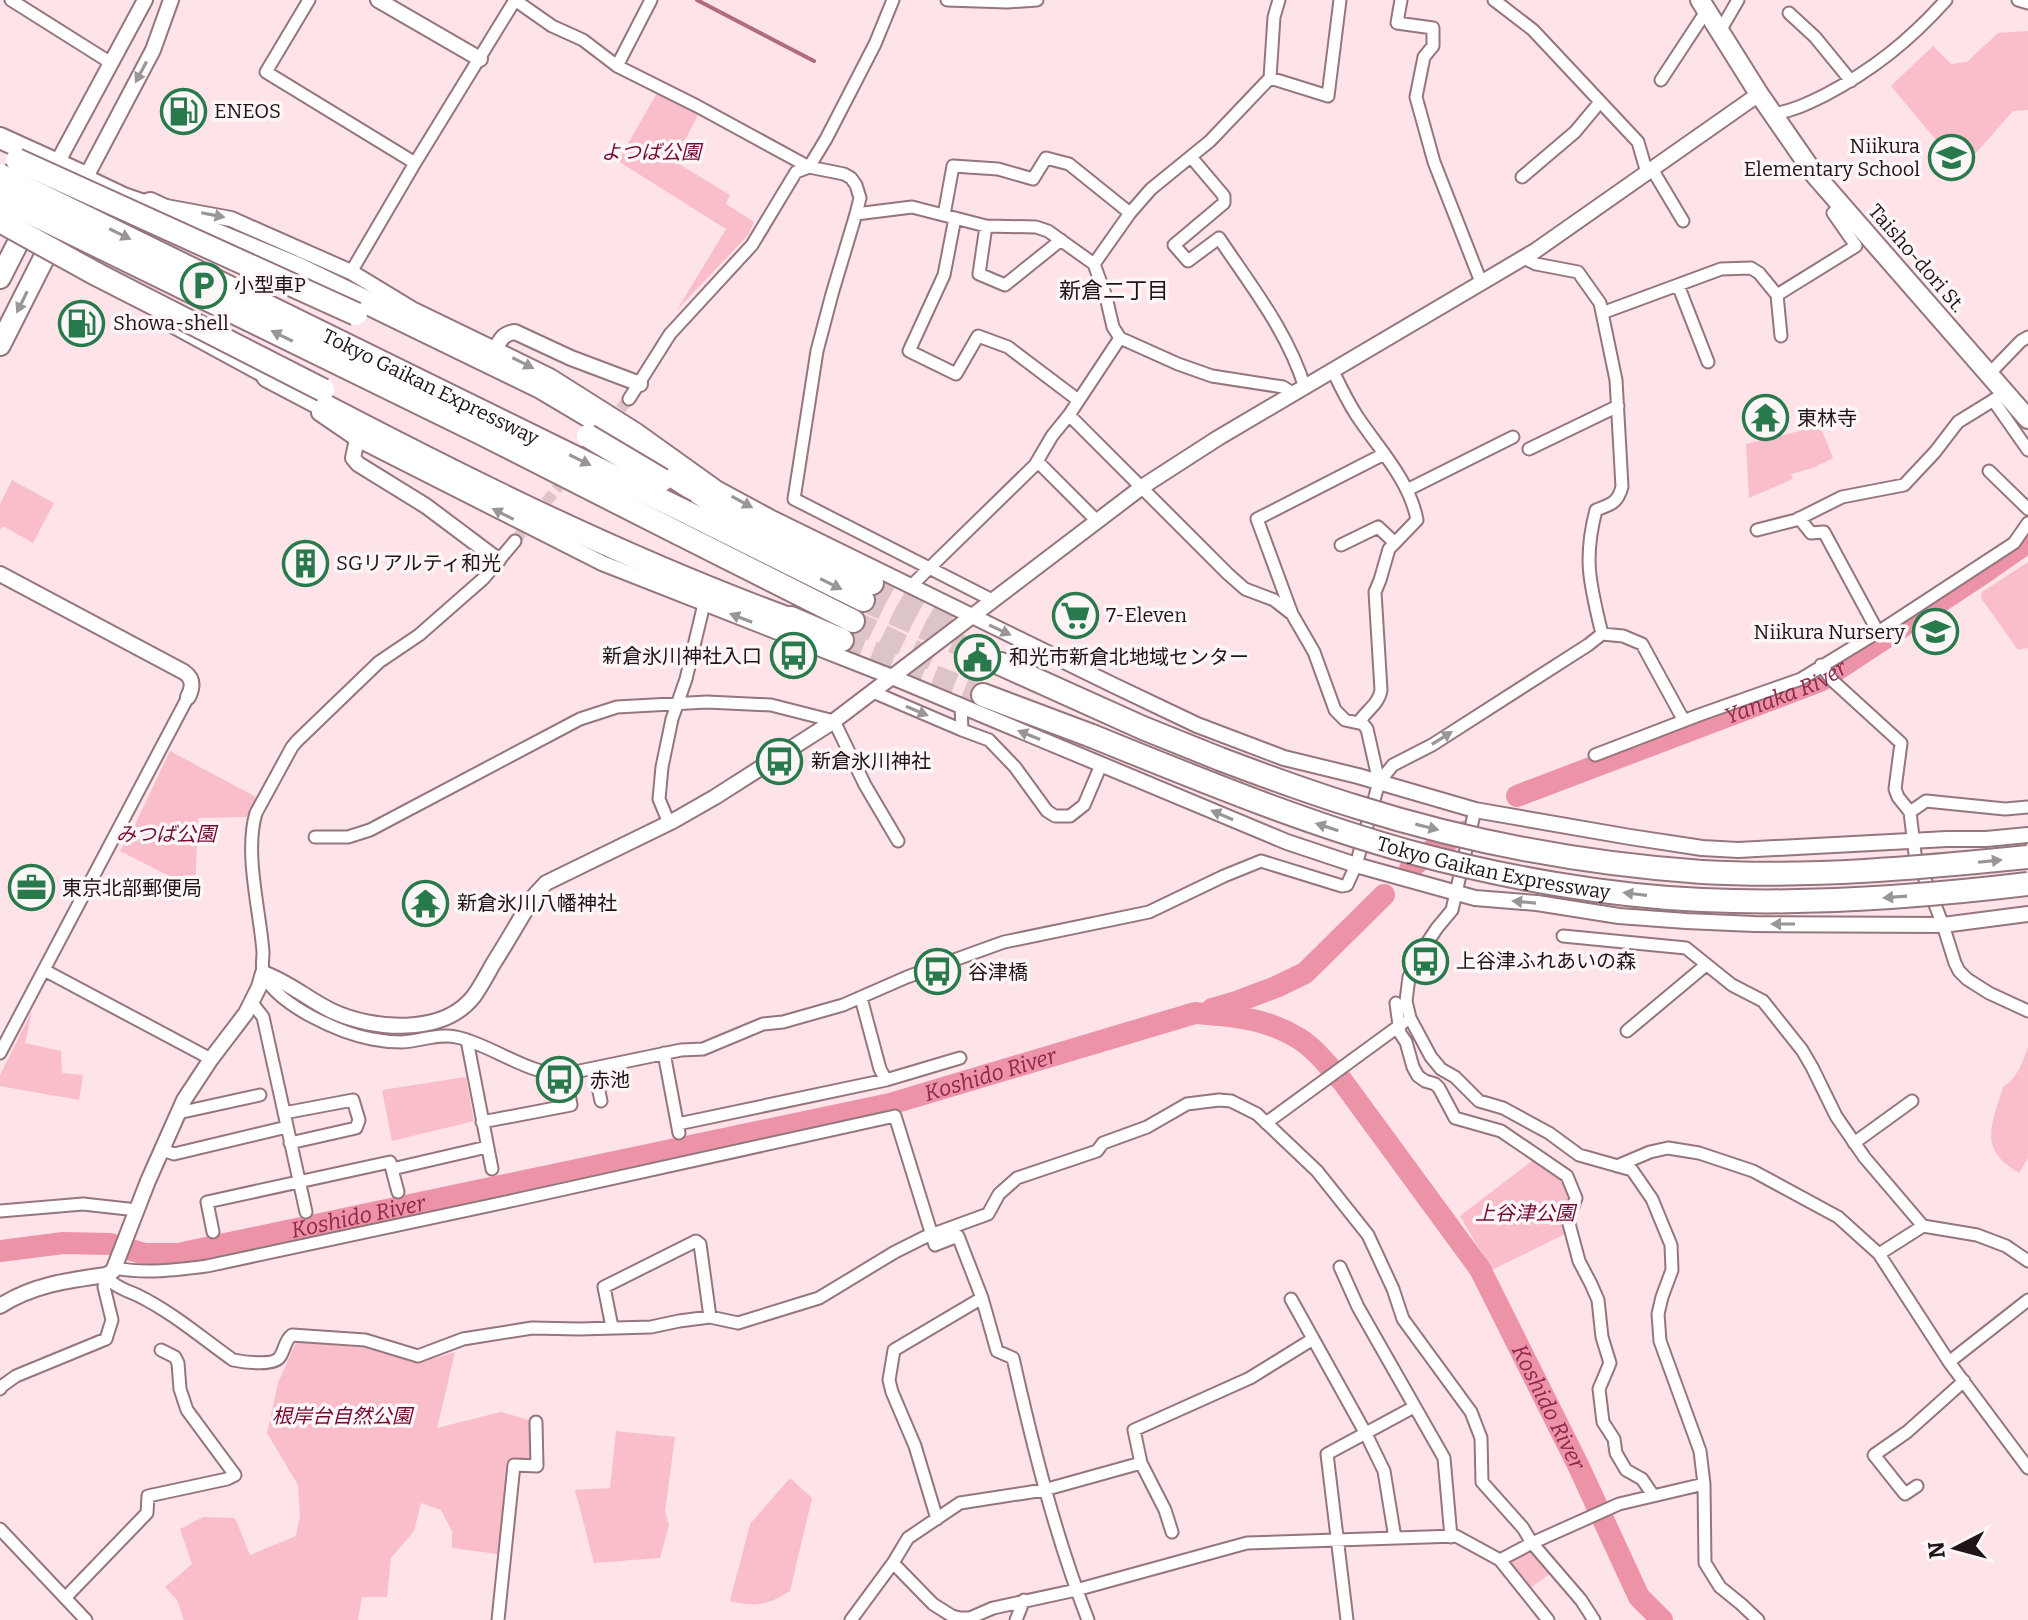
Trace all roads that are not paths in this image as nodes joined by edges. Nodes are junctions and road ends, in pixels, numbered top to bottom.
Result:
1 (11, 0) edge
2 (145, 0) edge
3 (171, 0) edge
4 (309, 0) edge
5 (378, 0) edge
6 (515, 0) edge
7 (651, 0) edge
8 (893, 0) edge
9 (947, 0) edge
10 (1037, 0) edge
11 (1279, 0) edge
12 (1340, 0) edge
13 (1401, 0) edge
14 (1494, 0) edge
15 (1738, 0) edge
16 (1946, 0) edge
17 (2018, 0) edge
18 (2028, 3) edge
19 (1704, 5) edge
20 (1789, 13) dead end
21 (1720, 31) junction
22 (480, 59) junction
23 (111, 63) junction
24 (617, 66) junction
25 (1270, 78) junction
26 (1661, 80) dead end
27 (1851, 81) junction
28 (1759, 94) junction
29 (1600, 102) junction
30 (1773, 114) junction
31 (0, 138) edge
32 (0, 153) edge
33 (1191, 157) junction
34 (415, 163) junction
35 (56, 165) junction
36 (809, 167) junction
37 (1649, 171) junction
38 (0, 175) edge
39 (86, 177) junction
40 (1522, 177) dead end
41 (0, 181) edge
42 (0, 198) edge
43 (150, 204) junction
44 (1841, 205) junction
45 (35, 208) junction
46 (1130, 213) junction
47 (856, 214) junction
48 (950, 216) junction
49 (0, 221) edge
50 (1683, 221) dead end
51 (986, 226) junction
52 (54, 237) junction
53 (1061, 240) junction
54 (9, 241) edge
55 (44, 258) junction
56 (1524, 258) junction
57 (1094, 264) junction
58 (351, 272) junction
59 (0, 278) edge
60 (1481, 282) junction
61 (1678, 285) junction
62 (1777, 295) junction
63 (1602, 313) junction
64 (356, 314) dead end
65 (1781, 336) dead end
66 (2028, 337) edge
67 (1120, 338) junction
68 (0, 345) edge
69 (495, 349) junction
70 (1708, 362) dead end
71 (1333, 371) junction
72 (1989, 374) junction
73 (268, 376) junction
74 (640, 384) junction
75 (323, 390) dead end
76 (1299, 391) junction
77 (1999, 397) junction
78 (629, 399) tunnel mouth
79 (1078, 400) junction
80 (1618, 406) junction
81 (1069, 415) junction
82 (2028, 419) edge
83 (588, 436) dead end
84 (1513, 437) dead end
85 (357, 439) junction
86 (1529, 449) dead end
87 (2028, 450) edge
88 (1384, 454) junction
89 (1038, 462) junction
90 (1989, 471) dead end
91 (1142, 487) junction
92 (1407, 490) junction
93 (2028, 509) edge
94 (735, 516) junction
95 (1799, 518) junction
96 (1097, 521) junction
97 (682, 522) junction
98 (2028, 523) edge
99 (1757, 530) dead end
100 (515, 541) tunnel mouth
101 (1395, 543) junction
102 (1341, 545) dead end
103 (498, 560) junction
104 (928, 569) junction
105 (0, 574) edge
106 (911, 586) junction
107 (992, 600) junction
108 (704, 604) junction
109 (1292, 614) junction
110 (971, 616) junction
111 (1878, 632) junction
112 (1602, 634) junction
113 (1003, 659) tunnel mouth
114 (1823, 668) junction
115 (892, 677) junction
116 (985, 691) tunnel mouth
117 (873, 692) junction
118 (188, 697) joint
119 (677, 705) junction
120 (961, 707) junction
121 (834, 721) junction
122 (1684, 721) junction
123 (1359, 722) junction
124 (962, 730) junction
125 (1595, 755) dead end
126 (1101, 765) junction
127 (1379, 782) junction
128 (2028, 807) edge
129 (1475, 810) junction
130 (1910, 812) junction
131 (669, 823) junction
132 (2028, 835) edge
133 (315, 837) dead end
134 (898, 841) dead end
135 (1913, 841) junction
136 (2028, 857) edge
137 (1356, 865) junction
138 (2028, 884) edge
139 (1455, 893) junction
140 (2028, 914) edge
141 (1943, 925) junction
142 (1563, 936) dead end
143 (1706, 965) junction
144 (44, 970) junction
145 (263, 973) junction
146 (861, 998) junction
147 (252, 1003) junction
148 (1396, 1003) dead end
149 (2028, 1011) edge
150 (1410, 1018) junction
151 (1399, 1026) junction
152 (1627, 1031) dead end
153 (467, 1040) junction
154 (0, 1053) edge
155 (664, 1053) junction
156 (960, 1058) dead end
157 (211, 1059) junction
158 (594, 1068) junction
159 (565, 1074) junction
160 (886, 1080) junction
161 (260, 1095) dead end
162 (601, 1101) dead end
163 (1912, 1101) dead end
164 (178, 1113) junction
165 (284, 1113) junction
166 (482, 1122) junction
167 (1266, 1123) junction
168 (287, 1127) junction
169 (290, 1143) junction
170 (1854, 1143) junction
171 (487, 1147) junction
172 (162, 1150) junction
173 (1616, 1166) junction
174 (392, 1169) junction
175 (492, 1169) dead end
176 (299, 1181) junction
177 (398, 1192) dead end
178 (137, 1210) junction
179 (0, 1211) edge
180 (306, 1212) dead end
181 (1923, 1226) junction
182 (213, 1232) dead end
183 (931, 1235) junction
184 (1879, 1254) junction
185 (2028, 1261) edge
186 (1340, 1267) dead end
187 (113, 1268) junction
188 (982, 1298) junction
189 (1291, 1299) dead end
190 (2028, 1300) edge
191 (0, 1306) edge
192 (710, 1317) junction
193 (612, 1327) junction
194 (1313, 1339) junction
195 (161, 1350) dead end
196 (1949, 1362) junction
197 (1964, 1381) junction
198 (0, 1389) edge
199 (1414, 1407) junction
200 (536, 1422) dead end
201 (1366, 1434) junction
202 (2026, 1460) edge
203 (1141, 1463) junction
204 (1704, 1484) junction
205 (1917, 1486) dead end
206 (1044, 1490) junction
207 (1653, 1495) junction
208 (937, 1519) junction
209 (0, 1529) edge
210 (1172, 1532) dead end
211 (1451, 1537) junction
212 (1395, 1538) junction
213 (1336, 1540) junction
214 (1532, 1543) junction
215 (1500, 1560) junction
216 (893, 1563) junction
217 (1076, 1590) junction
218 (65, 1598) junction
219 (1024, 1600) junction
220 (86, 1620) edge
221 (498, 1620) edge
222 (851, 1620) edge
223 (1016, 1620) edge
224 (1088, 1620) edge
225 (1347, 1620) edge
226 (1548, 1620) edge
227 (1594, 1620) edge
228 (1758, 1620) edge

1 - 23 street
2 - 23 street
3 -> 39 street
4 - 34 street
5 - 22 street
6 - 22 street
6 - 24 street
7 - 24 street
8 - 36 street
9 - 10 street
11 - 25 street
12 - 25 street
13 - 60 street
14 - 29 street
15 - 21 street
16 - 27 street
17 - 18 street
19 - 21 main road, Taisho-dori St.
19 - 26 street
20 - 27 street
21 - 28 main road, Taisho-dori St.
22 - 34 street
23 - 35 street
24 - 36 street
25 - 33 street
27 - 30 street
28 - 30 main road, Taisho-dori St.
28 - 37 street
29 - 37 street
29 - 40 street
30 - 44 main road, Taisho-dori St.
31 - 35 highway
32 - 64 highway, bridge
33 - 46 street
33 - 76 street
34 - 58 street
35 - 39 highway
35 - 45 highway
36 - 47 street
36 - 74 street
37 - 50 street
37 - 56 street
38 -> 97 highway, Tokyo Gaikan Expressway, bridge
39 - 43 street
39 - 52 highway
41 - 45 highway
97 -> 42 highway, Tokyo Gaikan Expressway, bridge
43 -> 58 street
43 - 94 highway
44 - 62 street
44 - 72 main road, Taisho-dori St.
45 - 52 highway
45 - 54 highway
46 - 48 street
46 - 57 street
47 - 48 street
47 - 104 street
48 - 51 street
48 - 79 street
49 - 75 highway, bridge
51 - 53 street
51 - 53 street
52 - 55 highway
53 - 57 street
54 - 55 highway
54 - 59 highway
55 -> 68 highway
55 - 73 street
56 - 60 street
56 - 63 street
57 - 67 street
58 - 69 street
60 - 71 street
61 - 62 street
61 - 63 street
61 - 70 street
62 - 65 street
63 - 80 street
66 - 72 street
67 - 76 street
67 - 79 street
69 - 74 street
69 -> 106 street
71 - 76 street
71 - 88 street
72 - 77 main road, Taisho-dori St.
73 - 85 street
73 - 97 highway, Tokyo Gaikan Expressway
74 - 78 street
76 - 91 street
77 - 82 main road, Taisho-dori St.
77 - 87 street
77 - 95 street
79 - 81 street
80 - 86 street
80 - 112 street
81 - 89 street
81 - 91 street
83 - 94 highway, bridge
84 - 92 street
85 - 103 street
108 -> 85 street
88 - 92 street
88 - 109 street
89 - 96 street
89 - 104 street
90 - 93 street
91 - 96 street
91 - 109 street
92 - 101 street
97 -> 94 highway, Tokyo Gaikan Expressway
95 - 99 street
95 - 111 street
96 - 107 street
98 - 111 street
100 - 103 street
101 - 102 street
101 - 123 street
103 - 145 street
104 - 106 street
104 - 107 street
105 - 118 street
106 - 110 street
107 - 110 street
115 -> 108 street
108 - 119 street
109 - 123 street
110 - 115 street
110 -> 127 street
111 - 114 street
112 - 122 street
127 -> 112 street
113 -> 136 highway, Tokyo Gaikan Expressway, bridge
114 - 122 street
114 - 130 street
115 - 117 street
115 - 120 street
138 -> 116 highway, Tokyo Gaikan Expressway, bridge
117 - 121 street
117 -> 124 street
118 - 144 street
119 - 121 street
119 - 131 street
119 - 133 street
120 - 124 street
126 -> 120 street
121 - 131 street
121 - 134 street
122 - 125 street
123 - 127 street
124 - 126 street
137 -> 126 street
127 - 129 street
127 - 137 street
128 - 130 street
129 - 135 street
129 - 139 street
130 - 135 street
131 - 145 street
132 - 135 street
135 - 141 street
137 - 139 street
137 - 146 street
141 -> 139 street
139 - 150 street
140 - 141 street
141 - 149 street
142 - 143 street
143 - 152 street
143 - 170 street
144 - 154 street
144 - 157 street
145 - 147 street
145 - 153 street
146 - 155 street
146 - 160 street
147 - 157 street
147 - 165 street
148 - 151 street
150 - 151 street
150 - 173 street
151 - 167 street
151 - 207 street
153 - 159 street
153 - 166 street
155 - 158 street
155 - 160 street
156 - 160 street
157 - 164 street
158 - 159 street
158 - 162 street
159 - 166 street
161 - 164 street
163 - 170 street
164 - 172 street
165 - 168 street
165 - 169 street
166 - 171 street
167 - 183 street
167 - 214 street
168 - 169 street
168 - 172 street
169 - 176 street
170 - 181 street
171 - 174 street
171 - 175 street
172 - 178 street
173 - 184 street
173 - 204 street
174 - 176 street
174 - 177 street
176 - 180 street
176 - 182 street
178 - 179 street
178 - 187 street
181 - 184 street
181 - 185 street
183 - 187 street
183 - 188 street
183 - 192 street
184 - 196 street
186 - 199 street
187 - 191 street
187 - 193 street
187 - 198 street
188 - 206 street
188 - 208 street
189 - 194 street
190 - 196 street
192 - 193 street
192 - 193 street
194 - 201 street
194 - 203 street
195 - 218 street
196 - 197 street
197 - 202 street
197 - 205 street
199 - 201 street
199 - 211 street
200 - 221 street
201 - 212 street
201 - 213 street
203 - 206 street
203 - 210 street
204 - 207 street
204 - 228 street
206 - 208 street
206 - 217 street
207 - 214 street
208 - 216 street
209 - 218 street
211 - 212 street
211 - 215 street
212 - 213 street
213 - 217 street
213 - 225 street
214 - 215 street
214 - 227 street
215 - 226 street
216 - 219 street
216 - 222 street
217 - 219 street
217 - 224 street
218 - 220 street
219 - 223 street

